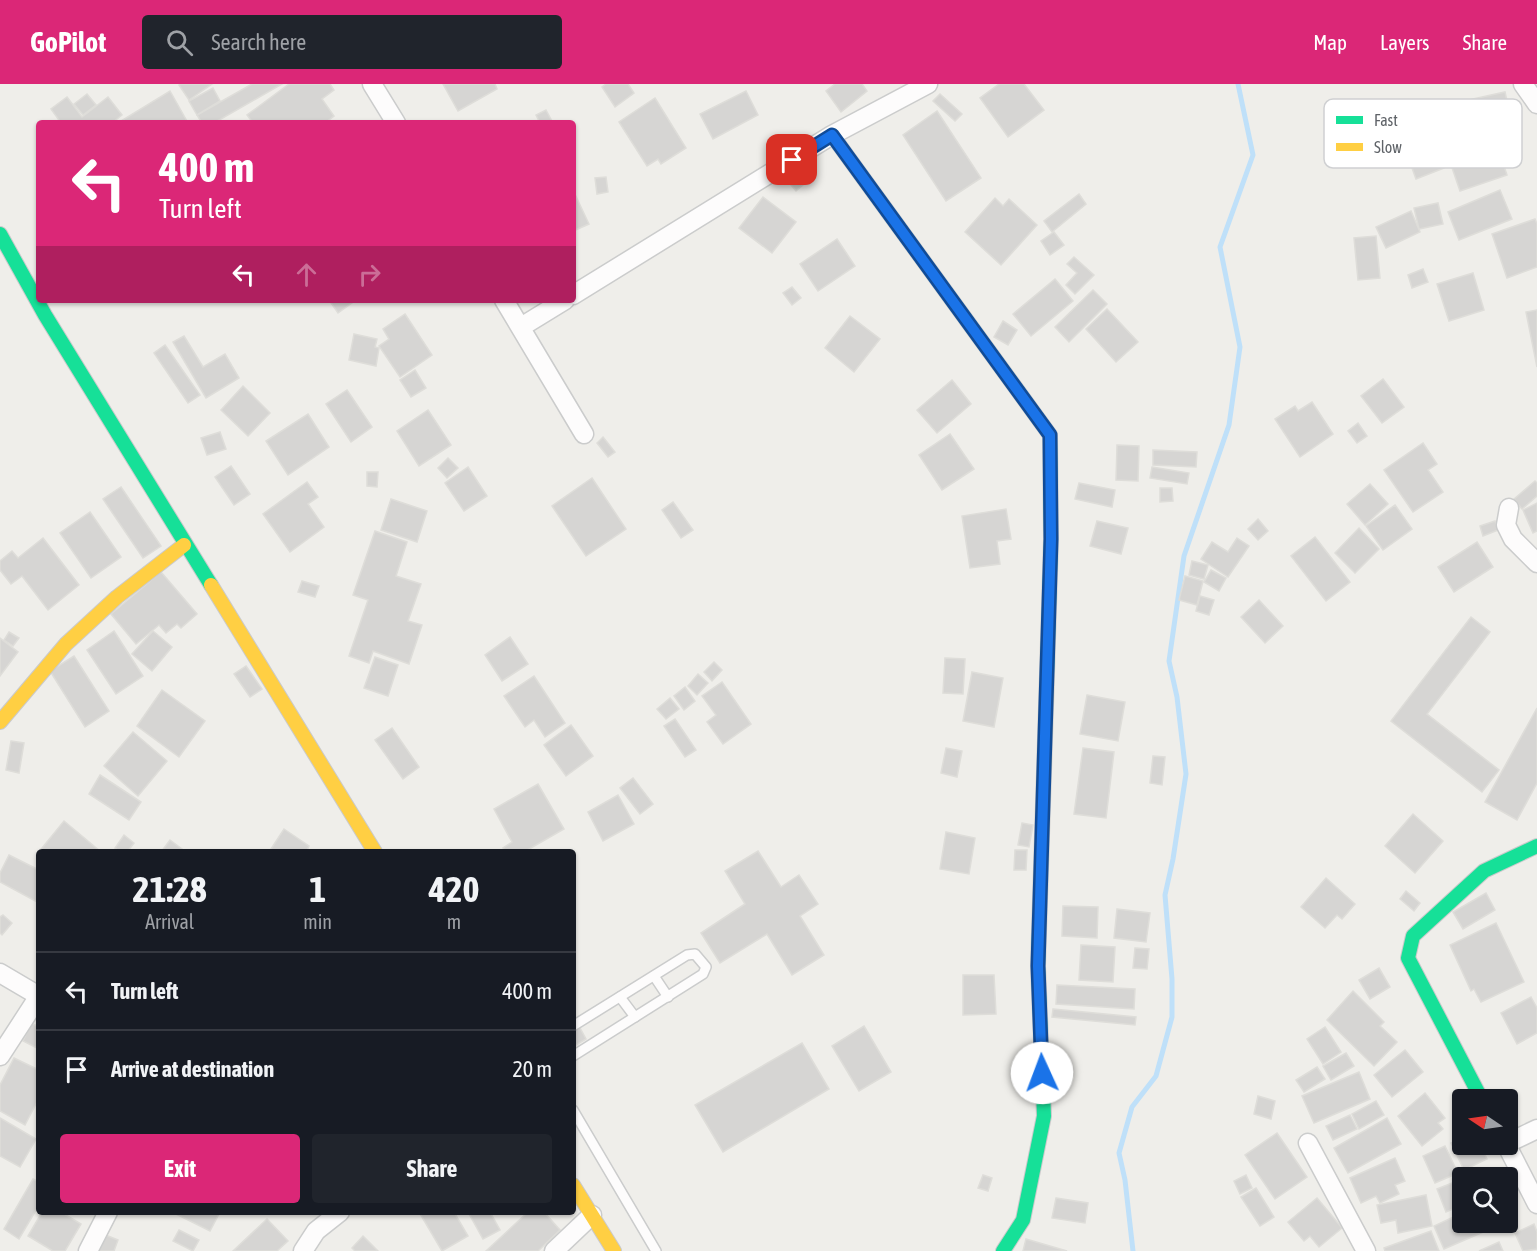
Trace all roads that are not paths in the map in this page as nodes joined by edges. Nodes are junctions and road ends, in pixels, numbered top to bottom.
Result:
1 (372, 84) edge
2 (928, 84) edge
3 (1523, 84) edge
4 (1537, 104) edge
5 (394, 120) edge
6 (832, 135) junction
7 (0, 234) edge
8 (5, 258) edge
9 (576, 293) edge
10 (36, 302) edge
11 (37, 303) edge
12 (506, 303) edge
13 (561, 303) edge
14 (521, 327) junction
15 (584, 434) dead end
16 (1509, 508) dead end
17 (184, 545) junction
18 (1537, 563) edge
19 (0, 722) edge
20 (1537, 846) edge
21 (373, 849) edge
22 (0, 973) edge
23 (654, 976) junction
24 (36, 994) edge
25 (668, 996) junction
26 (620, 997) junction
27 (36, 1001) edge
28 (635, 1017) junction
29 (576, 1024) edge
30 (576, 1054) edge
31 (0, 1056) edge
32 (1476, 1089) edge
33 (576, 1115) edge
34 (1537, 1129) edge
35 (1518, 1138) edge
36 (1308, 1143) dead end
37 (1512, 1155) edge
38 (576, 1190) edge
39 (1537, 1204) edge
40 (106, 1215) edge
41 (336, 1215) edge
42 (592, 1215) junction
43 (88, 1251) edge
44 (303, 1251) edge
45 (554, 1251) edge
46 (614, 1251) edge
47 (656, 1251) edge
48 (1003, 1251) edge
49 (1366, 1251) edge

1 - 5 street
2 - 6 street
3 - 4 street
6 - 9 street
6 - 48 street
7 - 8 street
8 - 10 street
11 - 17 street
12 - 14 street
13 - 14 street
14 - 15 street
16 - 18 street
17 - 19 street
17 - 21 street
20 - 32 street
22 - 24 street
23 - 25 lane
23 - 25 lane
23 - 26 lane
25 - 28 lane
26 - 28 lane
26 - 29 lane
27 - 31 street
28 - 30 lane
33 - 47 lane
34 - 35 street
36 - 49 street
37 - 39 street
38 - 42 street
40 - 43 street
41 - 44 street
42 - 45 street
42 - 46 street

